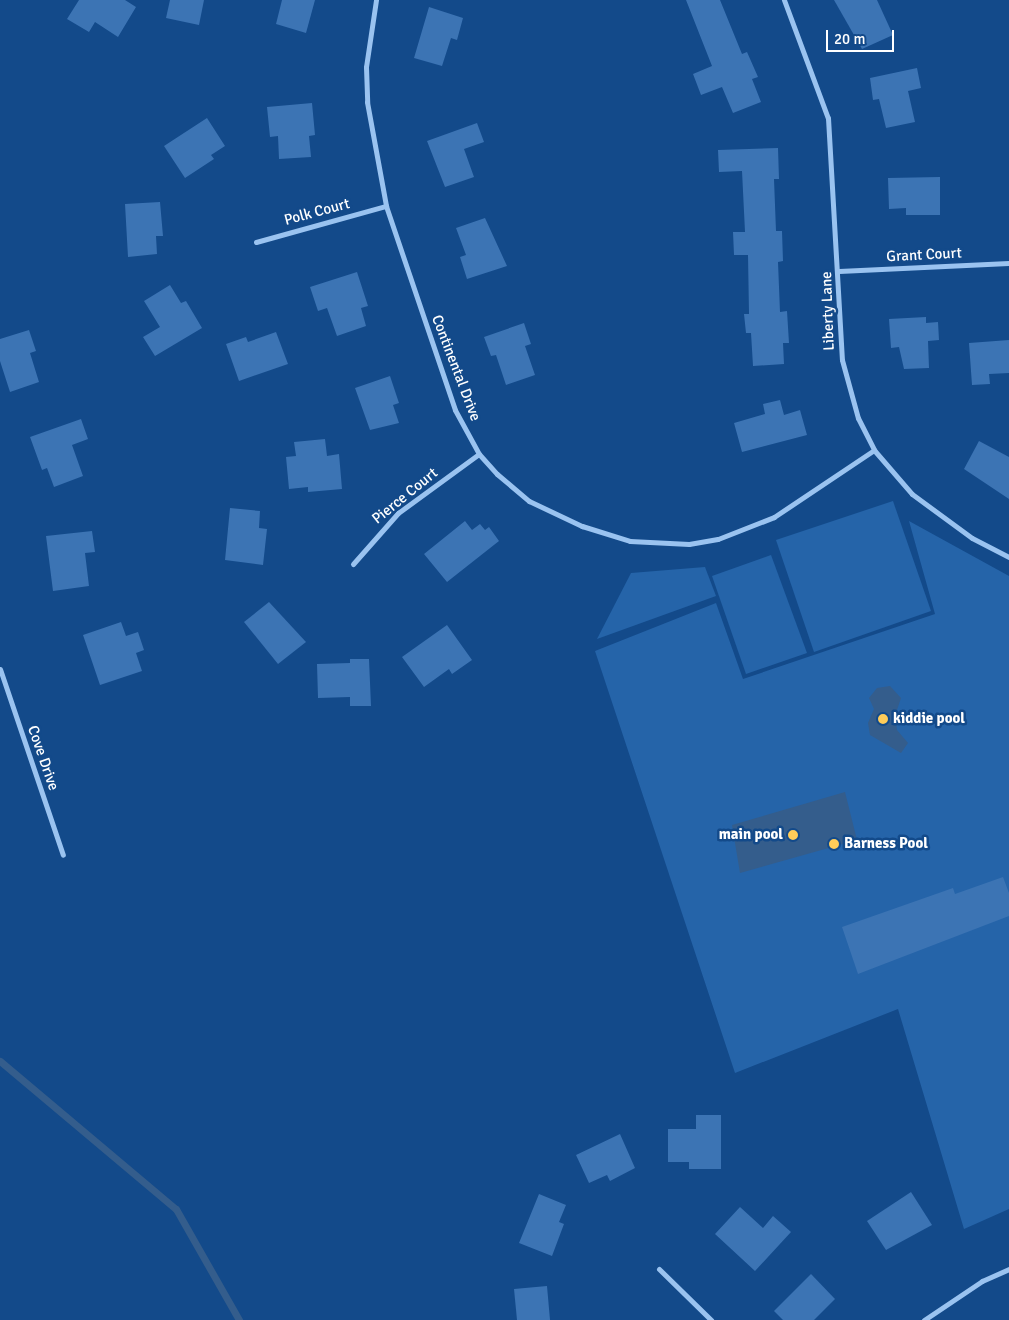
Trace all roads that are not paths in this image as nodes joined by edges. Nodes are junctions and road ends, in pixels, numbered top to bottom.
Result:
1 (376, 0) edge
2 (784, 0) edge
3 (386, 206) junction
4 (256, 242) dead end
5 (1009, 263) edge
6 (839, 271) junction
7 (874, 450) junction
8 (479, 454) junction
9 (1009, 557) edge
10 (353, 564) dead end
11 (0, 669) edge
12 (63, 855) dead end
13 (659, 1269) dead end
14 (1009, 1269) edge
15 (711, 1320) edge
16 (924, 1320) edge

1 - 3 street, Continental Drive
2 - 6 street, Liberty Lane
3 - 4 street, Polk Court
3 - 8 street, Continental Drive
5 - 6 street, Grant Court
6 - 7 street, Liberty Lane
7 - 8 street, Continental Drive
7 - 9 street, Liberty Lane
8 - 10 street, Pierce Court
11 - 12 street, Cove Drive
13 - 15 street
14 - 16 street

